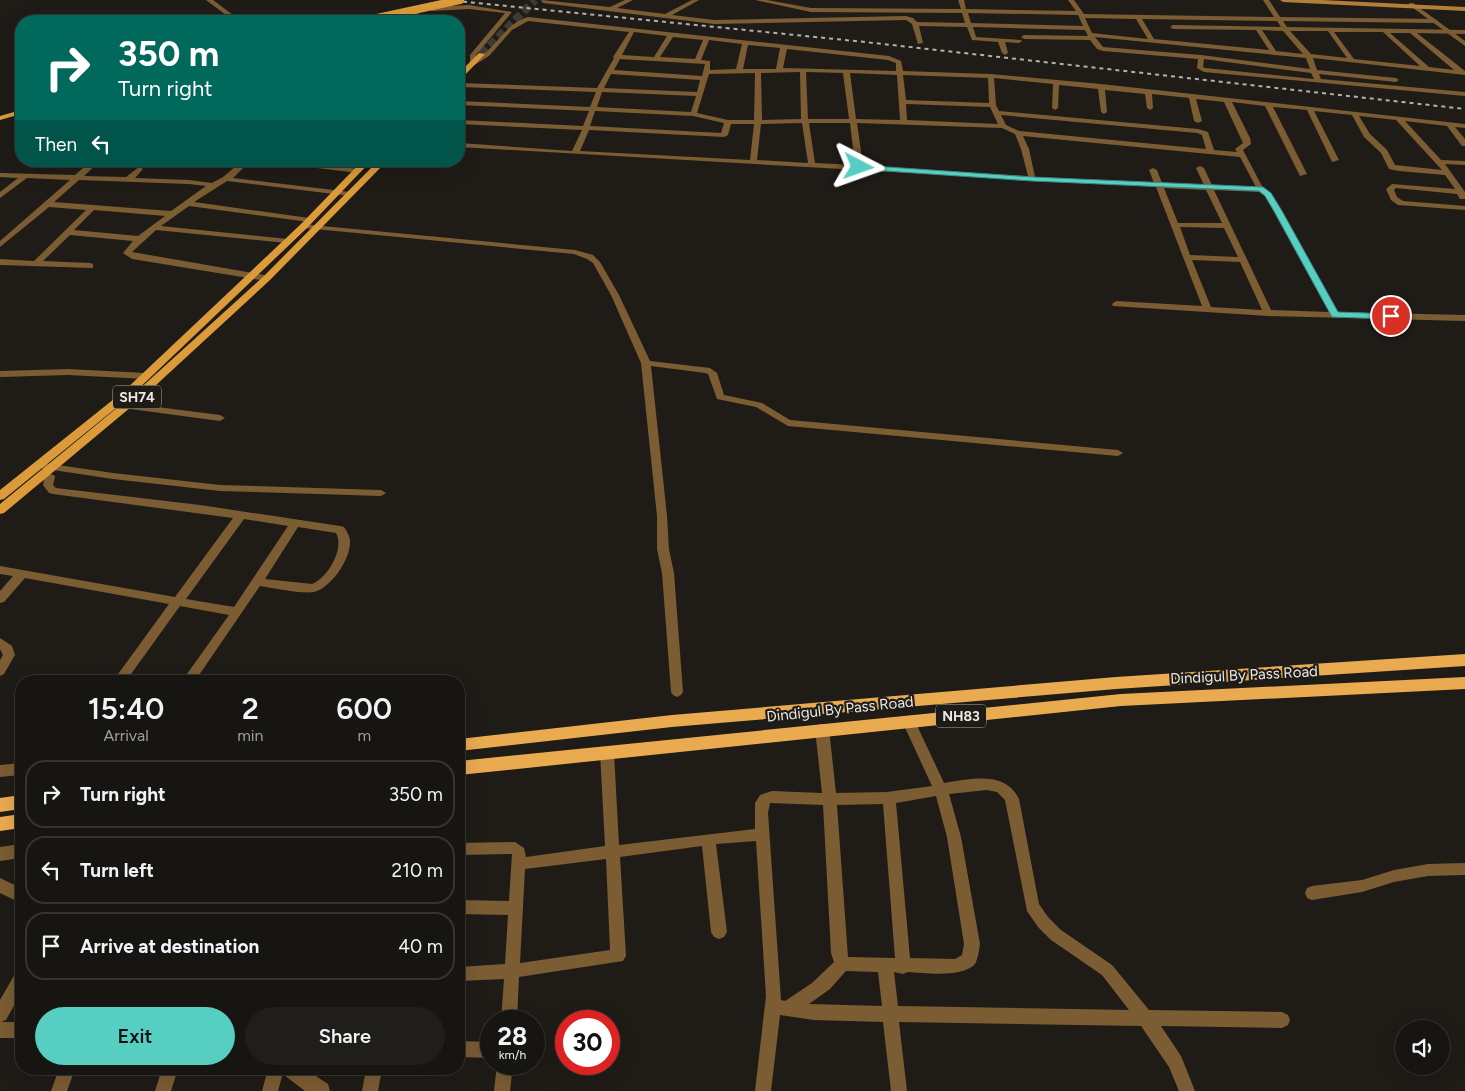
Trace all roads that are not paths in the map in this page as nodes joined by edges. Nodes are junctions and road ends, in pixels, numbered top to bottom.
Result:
1 (210, 0) edge
2 (460, 0) edge
3 (544, 0) edge
4 (574, 0) edge
5 (630, 0) edge
6 (696, 0) edge
7 (758, 0) edge
8 (792, 0) edge
9 (961, 0) edge
10 (1071, 0) edge
11 (1266, 0) edge
12 (1283, 0) edge
13 (1342, 0) edge
14 (566, 4) junction
15 (1414, 5) junction
16 (1465, 8) edge
17 (432, 9) junction
18 (841, 9) junction
19 (609, 10) junction
20 (964, 11) junction
21 (230, 15) edge
22 (376, 15) edge
23 (391, 15) edge
24 (407, 15) edge
25 (1080, 15) junction
26 (666, 16) junction
27 (1111, 17) junction
28 (1139, 18) junction
29 (1167, 18) junction
30 (1280, 19) junction
31 (1434, 21) junction
32 (915, 24) junction
33 (1114, 24) dead end
34 (970, 25) junction
35 (1086, 28) junction
36 (1258, 29) junction
37 (632, 30) junction
38 (1286, 30) junction
39 (1330, 30) junction
40 (1385, 31) junction
41 (1412, 32) junction
42 (1449, 32) junction
43 (1465, 32) edge
44 (671, 35) junction
45 (1179, 35) junction
46 (1091, 37) junction
47 (706, 38) junction
48 (1001, 41) junction
49 (1152, 41) junction
50 (746, 42) junction
51 (920, 43) dead end
52 (1465, 44) edge
53 (784, 46) junction
54 (1005, 53) dead end
55 (1274, 53) junction
56 (481, 54) tunnel mouth
57 (1309, 56) junction
58 (616, 57) junction
59 (1201, 57) junction
60 (656, 60) junction
61 (1352, 61) junction
62 (698, 62) junction
63 (473, 64) junction
64 (803, 70) junction
65 (1428, 70) junction
66 (465, 71) edge
67 (739, 71) junction
68 (758, 71) junction
69 (778, 71) junction
70 (846, 71) junction
71 (1314, 71) junction
72 (609, 72) junction
73 (901, 72) junction
74 (1464, 73) edge
75 (706, 75) junction
76 (991, 76) junction
77 (1318, 81) junction
78 (1056, 82) junction
79 (465, 86) edge
80 (1101, 86) junction
81 (1465, 87) edge
82 (600, 89) junction
83 (1148, 91) junction
84 (700, 94) junction
85 (1465, 94) edge
86 (1192, 96) junction
87 (1227, 100) junction
88 (465, 102) edge
89 (903, 102) junction
90 (1268, 104) junction
91 (993, 105) junction
92 (15, 108) edge
93 (593, 108) junction
94 (1056, 108) dead end
95 (1150, 108) dead end
96 (1309, 108) junction
97 (0, 112) edge
98 (1104, 112) dead end
99 (998, 113) junction
100 (1354, 113) junction
101 (15, 114) edge
102 (693, 114) junction
103 (0, 118) edge
104 (1398, 118) junction
105 (805, 121) junction
106 (854, 121) junction
107 (1198, 121) dead end
108 (465, 122) edge
109 (728, 122) junction
110 (758, 122) junction
111 (904, 122) junction
112 (1449, 124) junction
113 (1003, 126) junction
114 (1465, 126) edge
115 (586, 128) junction
116 (1018, 133) junction
117 (465, 144) edge
118 (1465, 144) edge
119 (575, 153) junction
120 (1211, 153) junction
121 (1242, 155) junction
122 (1334, 160) dead end
123 (754, 162) junction
124 (1438, 162) junction
125 (1465, 163) edge
126 (812, 166) junction
127 (90, 167) edge
128 (239, 167) edge
129 (325, 167) edge
130 (362, 167) edge
131 (377, 167) edge
132 (859, 167) junction
133 (1200, 168) dead end
134 (139, 169) dead end
135 (1153, 170) dead end
136 (358, 171) junction
137 (1447, 173) junction
138 (1302, 174) dead end
139 (0, 175) edge
140 (26, 175) junction
141 (79, 177) junction
142 (226, 179) junction
143 (1032, 179) junction
144 (128, 180) junction
145 (1454, 183) junction
146 (1465, 184) edge
147 (213, 185) junction
148 (1159, 185) junction
149 (1208, 188) junction
150 (1260, 189) junction
151 (337, 192) junction
152 (1461, 192) junction
153 (350, 194) junction
154 (0, 196) edge
155 (1465, 201) edge
156 (187, 203) junction
157 (46, 204) junction
158 (92, 208) junction
159 (1465, 208) edge
160 (173, 214) junction
161 (310, 224) junction
162 (1176, 225) junction
163 (1227, 226) junction
164 (156, 228) junction
165 (68, 232) junction
166 (0, 234) edge
167 (10, 234) junction
168 (139, 239) junction
169 (287, 241) junction
170 (0, 245) edge
171 (1187, 257) junction
172 (1242, 260) junction
173 (0, 262) edge
174 (36, 264) junction
175 (90, 266) dead end
176 (252, 275) junction
177 (267, 278) junction
178 (1116, 304) dead end
179 (1208, 310) junction
180 (1268, 313) junction
181 (1335, 315) junction
182 (1465, 318) edge
183 (646, 363) junction
184 (0, 374) edge
185 (146, 376) junction
186 (126, 406) junction
187 (220, 418) dead end
188 (1118, 452) dead end
189 (50, 467) junction
190 (39, 470) junction
191 (380, 493) dead end
192 (0, 496) edge
193 (0, 510) edge
194 (241, 515) junction
195 (296, 523) junction
196 (0, 570) edge
197 (23, 573) junction
198 (256, 582) junction
199 (0, 599) edge
200 (177, 600) junction
201 (237, 612) junction
202 (0, 643) edge
203 (1465, 660) edge
204 (0, 671) edge
205 (123, 675) edge
206 (192, 675) edge
207 (1465, 683) edge
208 (677, 692) dead end
209 (908, 721) junction
210 (822, 729) junction
211 (530, 737) junction
212 (465, 739) edge
213 (465, 744) edge
214 (607, 752) junction
215 (465, 767) edge
216 (15, 769) edge
217 (0, 771) edge
218 (941, 791) junction
219 (889, 798) junction
220 (830, 799) junction
221 (15, 803) edge
222 (0, 805) edge
223 (15, 822) edge
224 (0, 824) edge
225 (761, 834) junction
226 (708, 839) junction
227 (465, 849) edge
228 (15, 852) edge
229 (613, 852) junction
230 (0, 854) edge
231 (519, 864) junction
232 (1465, 869) edge
233 (0, 885) edge
234 (15, 893) edge
235 (1312, 893) dead end
236 (465, 907) edge
237 (517, 908) junction
238 (719, 932) dead end
239 (842, 964) junction
240 (885, 966) junction
241 (904, 967) junction
242 (513, 971) junction
243 (465, 974) edge
244 (15, 989) edge
245 (781, 1008) junction
246 (510, 1010) edge
247 (0, 1014) edge
248 (889, 1014) junction
249 (1143, 1018) junction
250 (1282, 1020) dead end
251 (0, 1030) edge
252 (15, 1030) edge
253 (465, 1049) edge
254 (480, 1050) edge
255 (65, 1075) edge
256 (168, 1075) edge
257 (274, 1075) edge
258 (298, 1075) edge
259 (373, 1075) edge
260 (504, 1075) edge
261 (59, 1091) edge
262 (163, 1091) edge
263 (270, 1091) edge
264 (321, 1091) edge
265 (370, 1091) edge
266 (502, 1091) edge
267 (763, 1091) edge
268 (898, 1091) edge
269 (1186, 1091) edge

1 - 21 street
2 - 23 main road, bridge
3 - 14 street
4 - 14 street
5 - 19 street
6 - 26 street
7 - 18 street
8 - 18 street
9 - 20 street
10 - 25 street
11 - 30 street
12 - 15 main road
13 - 15 main road
14 - 19 street
15 - 16 main road
15 - 31 street
17 - 22 street
17 - 24 street
17 - 63 street
18 - 20 street
19 - 26 street
20 - 25 street
20 - 34 street
25 - 27 street
25 - 35 street
26 - 32 street
27 - 28 street
27 - 33 street
28 - 29 street
28 - 49 street
29 - 30 street
29 - 45 street
30 - 31 street
30 - 38 street
31 - 42 street
32 - 34 street
32 - 51 street
34 - 35 street
34 - 48 street
35 - 46 street
36 - 38 street
36 - 45 street
36 - 55 street
37 - 44 street
37 - 58 street
37 - 63 street
38 - 39 street
38 - 57 street
39 - 40 street
39 - 61 street
40 - 41 street
40 - 65 street
41 - 42 street
41 - 74 street
42 - 43 street
42 - 52 street
44 - 47 street
44 - 60 street
45 - 49 street
45 - 55 street
46 - 48 street
46 - 49 street
46 - 59 street
47 - 50 street
47 - 62 street
48 - 54 street
50 - 53 street
50 - 67 street
53 - 69 street
53 - 73 street
55 - 57 street
56 - 63 main road
57 - 61 street
57 - 71 street
58 - 60 street
58 - 72 street
59 - 71 street
59 - 77 street
60 - 62 street
61 - 65 street
62 - 75 street
63 - 66 main road
64 - 69 street
64 - 70 street
64 - 105 street
65 - 74 street
67 - 68 street
67 - 75 street
68 - 69 street
68 - 110 street
70 - 73 street
70 - 106 street
71 - 77 street
71 - 81 street
72 - 75 street
72 - 82 street
73 - 76 street
73 - 89 street
75 - 84 street
76 - 78 street
76 - 91 street
77 - 85 street
78 - 80 street
78 - 94 street
79 - 82 street
80 - 83 street
80 - 98 street
82 - 84 street
82 - 93 street
83 - 86 street
83 - 95 street
84 - 102 street
86 - 87 street
86 - 107 street
87 - 90 street
87 - 121 street
88 - 93 street
89 - 91 street
89 - 111 street
90 - 96 street
90 - 138 street
91 - 99 street
92 - 97 main road
93 - 102 street
93 - 115 street
96 - 100 street
96 - 122 street
99 - 113 street
99 - 120 street
100 - 104 street
100 - 137 street
101 - 103 main road
102 - 109 street
104 - 112 street
104 - 124 street
105 - 106 street
105 - 110 street
105 - 126 street
106 - 111 street
106 - 132 street
108 - 115 street
109 - 110 street
109 - 115 street
110 - 123 street
111 - 113 street
112 - 114 street
112 - 118 street
113 - 116 street
115 - 119 street
116 - 120 street
116 - 143 street
117 - 119 street
119 - 123 street
120 - 121 street
121 - 150 street
123 - 126 street
124 - 125 street
124 - 137 street
126 - 132 street
127 - 141 street
128 - 142 street
129 - 136 street
130 - 136 main road, SH74
131 - 153 main road, SH74
132 - 143 street
133 - 149 street
134 - 144 street
135 - 148 street
136 - 151 main road, SH74
137 - 145 street
139 - 140 street
140 - 141 street
140 - 154 street
141 - 144 street
141 - 157 street
142 - 147 street
142 - 151 street
143 - 148 street
144 - 147 street
145 - 146 street
145 - 152 street
147 - 156 street
148 - 149 street
148 - 162 street
149 - 150 street
149 - 163 street
150 - 181 street
151 - 153 street
151 - 161 main road, SH74
152 - 155 street
152 - 159 street
153 - 161 main road, SH74
156 - 160 street
156 - 161 street
157 - 158 street
157 - 167 street
158 - 160 street
158 - 165 street
160 - 164 street
161 - 169 main road, SH74
161 - 177 main road, SH74
161 - 183 street
162 - 163 street
162 - 171 street
163 - 172 street
164 - 168 street
164 - 169 street
165 - 168 street
165 - 174 street
166 - 167 street
167 - 170 street
168 - 176 street
169 - 176 main road, SH74
171 - 172 street
171 - 179 street
172 - 180 street
173 - 174 street
174 - 175 street
176 - 177 street
176 - 185 main road, SH74
177 - 186 main road, SH74
178 - 179 street
179 - 180 street
180 - 181 street
181 - 182 street
183 - 188 street
183 - 208 street
184 - 185 street
185 - 190 main road, SH74
186 - 187 street
186 - 189 main road, SH74
189 - 190 main road, SH74
189 - 191 street
190 - 192 main road, SH74
190 - 193 main road, SH74
190 - 194 street
194 - 195 street
194 - 200 street
195 - 198 street
195 - 198 street
196 - 197 street
197 - 199 street
197 - 200 street
198 - 201 street
200 - 201 street
200 - 205 street
201 - 206 street
202 - 204 street
203 - 211 highway, Dindigul By Pass Road / NH83
207 - 209 highway, Dindigul By Pass Road / NH83
209 - 210 highway, Dindigul By Pass Road / NH83
209 - 218 street
210 - 214 highway, Dindigul By Pass Road / NH83
210 - 220 street
211 - 212 street
211 - 213 highway, Dindigul By Pass Road / NH83
214 - 215 highway, Dindigul By Pass Road / NH83
214 - 229 street
216 - 217 street
218 - 219 street
218 - 241 street
218 - 249 street
219 - 220 street
219 - 241 street
220 - 225 street
220 - 239 street
221 - 222 highway
223 - 224 highway
225 - 226 street
225 - 245 street
226 - 229 street
226 - 238 street
227 - 231 street
228 - 230 street
229 - 231 street
229 - 242 street
231 - 237 street
232 - 235 street
233 - 234 street
236 - 237 street
237 - 242 street
239 - 240 street
239 - 245 street
240 - 241 street
240 - 248 street
242 - 243 street
242 - 246 street
244 - 247 street
245 - 248 street
245 - 267 street
248 - 249 street
248 - 268 street
249 - 250 street
249 - 269 street
251 - 252 street
253 - 254 street
255 - 261 street
256 - 262 street
257 - 263 street
258 - 264 street
259 - 265 street
260 - 266 street

